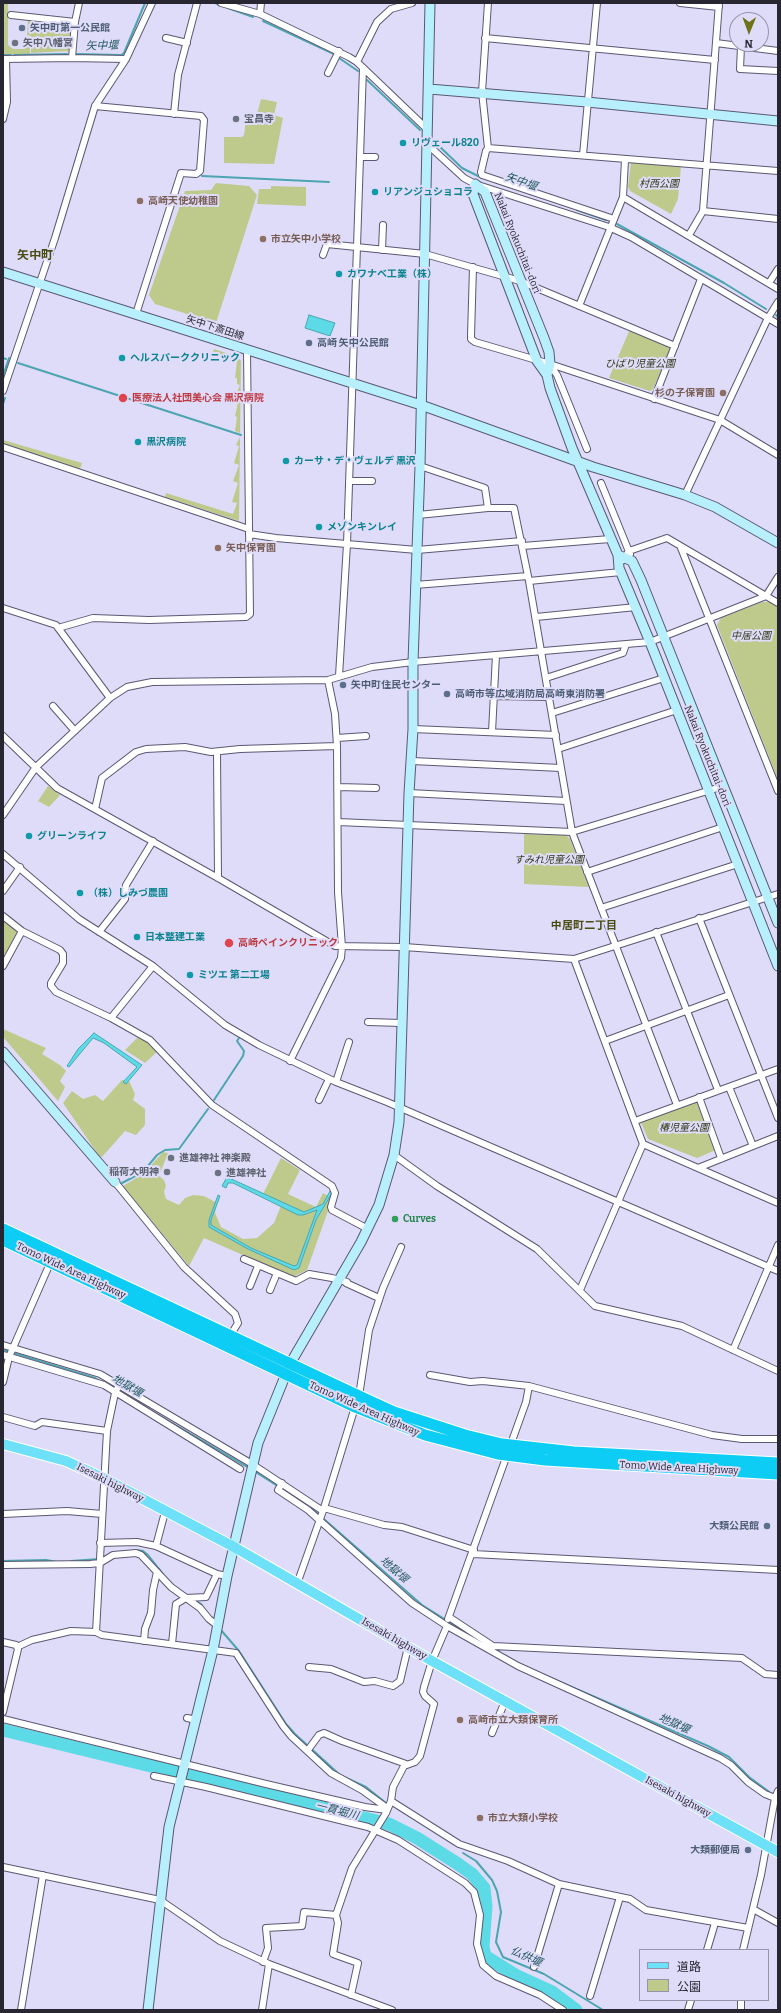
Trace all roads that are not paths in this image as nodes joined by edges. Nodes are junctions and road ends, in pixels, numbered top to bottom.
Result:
1 (79, 3) edge
2 (152, 3) edge
3 (197, 3) edge
4 (221, 3) edge
5 (262, 3) edge
6 (412, 3) edge
7 (430, 3) edge
8 (488, 3) edge
9 (597, 3) edge
10 (680, 3) edge
11 (719, 5) edge
12 (260, 14) junction
13 (11, 15) dead end
14 (75, 22) junction
15 (166, 38) dead end
16 (485, 38) junction
17 (187, 43) junction
18 (716, 43) junction
19 (729, 45) edge
20 (593, 48) junction
21 (339, 52) junction
22 (741, 52) edge
23 (72, 58) junction
24 (4, 59) edge
25 (126, 60) junction
26 (714, 60) junction
27 (357, 62) junction
28 (363, 68) junction
29 (778, 71) edge
30 (328, 73) dead end
31 (429, 89) junction
32 (482, 92) junction
33 (588, 102) junction
34 (95, 106) junction
35 (174, 114) junction
36 (710, 115) junction
37 (3, 119) edge
38 (778, 121) edge
39 (428, 130) junction
40 (428, 145) junction
41 (488, 148) junction
42 (583, 155) junction
43 (360, 156) junction
44 (375, 157) dead end
45 (625, 160) junction
46 (707, 166) junction
47 (778, 171) edge
48 (475, 184) junction
49 (623, 197) junction
50 (703, 211) junction
51 (614, 219) junction
52 (778, 219) edge
53 (383, 225) dead end
54 (609, 227) junction
55 (689, 236) junction
56 (357, 247) junction
57 (382, 250) junction
58 (425, 254) junction
59 (323, 255) dead end
60 (473, 267) junction
61 (778, 269) edge
62 (3, 272) edge
63 (505, 275) junction
64 (701, 279) junction
65 (520, 281) junction
66 (38, 283) junction
67 (769, 283) junction
68 (778, 289) edge
69 (778, 302) edge
70 (579, 306) junction
71 (136, 314) junction
72 (768, 318) junction
73 (778, 324) edge
74 (674, 346) junction
75 (247, 350) junction
76 (537, 361) junction
77 (550, 364) junction
78 (547, 375) junction
79 (351, 384) junction
80 (3, 391) edge
81 (654, 399) junction
82 (421, 405) junction
83 (720, 420) junction
84 (3, 447) edge
85 (588, 449) dead end
86 (777, 453) edge
87 (577, 461) junction
88 (420, 466) junction
89 (349, 481) junction
90 (372, 481) dead end
91 (602, 483) dead end
92 (686, 495) junction
93 (488, 508) junction
94 (418, 514) junction
95 (249, 531) junction
96 (610, 539) junction
97 (778, 543) edge
98 (347, 544) junction
99 (522, 544) junction
100 (681, 548) junction
101 (417, 550) junction
102 (626, 556) junction
103 (620, 570) junction
104 (778, 577) edge
105 (529, 579) junction
106 (415, 584) junction
107 (766, 596) junction
108 (778, 603) edge
109 (636, 607) junction
110 (3, 608) edge
111 (536, 616) junction
112 (709, 619) junction
113 (58, 628) junction
114 (664, 637) junction
115 (650, 642) junction
116 (626, 644) junction
117 (542, 651) junction
118 (496, 655) junction
119 (413, 662) junction
120 (339, 676) junction
121 (546, 678) junction
122 (664, 678) junction
123 (328, 680) junction
124 (494, 696) junction
125 (110, 698) junction
126 (550, 698) junction
127 (53, 706) dead end
128 (677, 710) junction
129 (552, 713) junction
130 (413, 729) junction
131 (75, 731) junction
132 (492, 732) junction
133 (556, 734) junction
134 (3, 736) edge
135 (366, 736) dead end
136 (337, 738) junction
137 (337, 746) junction
138 (558, 749) junction
139 (217, 752) junction
140 (412, 761) junction
141 (36, 767) junction
142 (561, 768) junction
143 (724, 786) junction
144 (338, 787) junction
145 (376, 788) dead end
146 (709, 791) junction
147 (778, 791) edge
148 (409, 793) junction
149 (566, 801) junction
150 (95, 809) junction
151 (3, 815) edge
152 (338, 822) junction
153 (409, 826) junction
154 (723, 827) junction
155 (572, 832) junction
156 (153, 841) junction
157 (3, 854) edge
158 (738, 864) junction
159 (20, 867) junction
160 (587, 872) junction
161 (218, 878) junction
162 (3, 891) edge
163 (778, 894) edge
164 (768, 897) junction
165 (753, 901) junction
166 (601, 908) junction
167 (3, 916) edge
168 (699, 918) junction
169 (778, 923) edge
170 (22, 931) junction
171 (99, 932) junction
172 (656, 932) junction
173 (615, 946) junction
174 (342, 947) junction
175 (404, 947) junction
176 (574, 959) junction
177 (3, 966) edge
178 (154, 966) junction
179 (778, 966) edge
180 (729, 995) junction
181 (687, 1010) junction
182 (111, 1018) junction
183 (368, 1022) dead end
184 (402, 1023) junction
185 (645, 1026) junction
186 (605, 1041) junction
187 (349, 1042) dead end
188 (3, 1052) edge
189 (290, 1061) junction
190 (778, 1069) edge
191 (761, 1075) junction
192 (329, 1079) junction
193 (336, 1082) junction
194 (730, 1087) junction
195 (718, 1090) junction
196 (699, 1097) junction
197 (319, 1100) dead end
198 (677, 1105) junction
199 (399, 1107) junction
200 (778, 1118) edge
201 (635, 1121) junction
202 (778, 1136) edge
203 (643, 1144) junction
204 (753, 1146) junction
205 (394, 1155) junction
206 (721, 1158) junction
207 (698, 1168) junction
208 (114, 1182) joint
209 (617, 1202) junction
210 (778, 1203) edge
211 (368, 1228) junction
212 (3, 1229) edge
213 (3, 1240) edge
214 (778, 1245) edge
215 (401, 1246) dead end
216 (244, 1259) dead end
217 (51, 1261) junction
218 (258, 1266) junction
219 (769, 1267) junction
220 (778, 1271) edge
221 (277, 1273) junction
222 (339, 1280) junction
223 (250, 1286) dead end
224 (270, 1290) dead end
225 (580, 1290) junction
226 (379, 1298) junction
227 (230, 1336) junction
228 (3, 1345) edge
229 (13, 1347) junction
230 (733, 1350) junction
231 (6, 1356) edge
232 (288, 1369) junction
233 (778, 1371) edge
234 (430, 1375) dead end
235 (3, 1382) edge
236 (119, 1385) junction
237 (528, 1386) junction
238 (115, 1393) junction
239 (357, 1401) junction
240 (3, 1417) edge
241 (107, 1431) junction
242 (778, 1439) edge
243 (3, 1444) edge
244 (508, 1450) junction
245 (778, 1463) edge
246 (252, 1464) junction
247 (240, 1469) dead end
248 (778, 1474) edge
249 (103, 1478) junction
250 (282, 1483) junction
251 (323, 1509) junction
252 (165, 1512) junction
253 (3, 1514) edge
254 (102, 1514) junction
255 (319, 1520) junction
256 (100, 1543) junction
257 (156, 1546) junction
258 (234, 1547) junction
259 (473, 1552) junction
260 (98, 1563) junction
261 (3, 1565) edge
262 (778, 1570) edge
263 (157, 1572) junction
264 (217, 1574) junction
265 (227, 1576) junction
266 (297, 1584) junction
267 (186, 1598) junction
268 (449, 1616) junction
269 (446, 1625) junction
270 (218, 1626) junction
271 (96, 1632) junction
272 (144, 1641) junction
273 (3, 1642) edge
274 (172, 1644) junction
275 (17, 1647) junction
276 (408, 1647) junction
277 (214, 1650) junction
278 (432, 1660) junction
279 (310, 1667) dead end
280 (778, 1675) edge
281 (505, 1701) junction
282 (3, 1712) edge
283 (187, 1718) dead end
284 (3, 1719) edge
285 (197, 1720) junction
286 (492, 1733) dead end
287 (308, 1750) junction
288 (183, 1764) junction
289 (406, 1764) junction
290 (154, 1776) dead end
291 (179, 1781) junction
292 (777, 1795) edge
293 (391, 1801) junction
294 (387, 1810) junction
295 (376, 1828) junction
296 (766, 1846) junction
297 (778, 1852) edge
298 (3, 1867) edge
299 (44, 1875) junction
300 (559, 1884) junction
301 (620, 1897) junction
302 (160, 1900) junction
303 (753, 1909) junction
304 (336, 1915) junction
305 (715, 1923) junction
306 (778, 1923) edge
307 (748, 1928) junction
308 (707, 1949) edge
309 (743, 1949) edge
310 (266, 1963) junction
311 (534, 1967) dead end
312 (351, 1995) junction
313 (590, 1996) dead end
314 (378, 2008) edge
315 (21, 2010) edge
316 (148, 2010) edge
317 (262, 2010) edge
318 (392, 2010) edge
319 (563, 2010) edge

1 - 14 street
2 - 25 street
3 - 17 street
4 - 12 street
5 - 12 street
6 - 27 street
7 - 31 street
8 - 16 street
9 - 20 street
10 - 11 street
11 - 18 street
12 - 21 street
13 - 14 street
14 - 23 street
15 - 17 street
16 - 20 street
16 - 32 street
17 - 35 street
18 - 19 street
18 - 26 street
20 - 26 street
20 - 33 street
21 - 27 street
21 - 30 street
22 - 29 street
23 - 24 street
23 - 25 street
24 - 37 street
25 - 34 street
26 - 36 street
27 - 28 street
28 - 39 street
28 - 43 street
31 - 32 street
31 - 39 street
32 - 33 street
32 - 41 street
33 - 36 street
33 - 42 street
34 - 35 street
34 - 66 street
35 - 71 street
36 - 38 street
36 - 46 street
39 - 40 street
40 - 48 street
40 - 58 street
41 - 42 street
41 - 51 street
42 - 45 street
43 - 44 street
43 - 56 street
45 - 46 street
45 - 49 street
46 - 47 street
46 - 50 street
48 - 54 street
48 - 63 street, Nakai Ryokuchitai-dori
48 - 65 street, Nakai Ryokuchitai-dori
49 - 51 street
49 - 55 street
50 - 52 street
50 - 55 street
51 - 54 street
53 - 57 street
54 - 64 street
54 - 70 street
55 - 67 street
56 - 57 street
56 - 59 street
56 - 79 street
57 - 58 street
58 - 60 street
58 - 82 street
60 - 63 street
60 - 76 street
61 - 67 street
62 - 66 street, 矢中下斎田線
63 - 65 street
63 - 76 street, Nakai Ryokuchitai-dori
64 - 72 street
64 - 74 street
65 - 70 street
65 - 77 street, Nakai Ryokuchitai-dori
66 - 71 street, 矢中下斎田線
66 - 80 street
67 - 68 street
69 - 72 street
70 - 74 street
71 - 75 street, 矢中下斎田線
72 - 73 street
72 - 83 street
74 - 81 street
75 - 79 street, 矢中下斎田線
75 - 95 street
76 - 77 street
76 - 78 street, Nakai Ryokuchitai-dori
77 - 78 street, Nakai Ryokuchitai-dori
77 - 81 street
77 - 85 street
78 - 87 street, Nakai Ryokuchitai-dori
79 - 82 street, 矢中下斎田線
79 - 89 street
81 - 83 street
82 - 87 street, 矢中下斎田線
82 - 88 street
83 - 86 street
83 - 92 street
84 - 95 street
87 - 92 street, 矢中下斎田線
87 - 96 street, Nakai Ryokuchitai-dori
88 - 93 street
88 - 94 street
89 - 90 street
89 - 98 street
91 - 102 street
92 - 97 street, 矢中下斎田線
93 - 94 street
93 - 99 street
94 - 101 street
95 - 98 street
95 - 113 street
96 - 99 street
96 - 102 street, Nakai Ryokuchitai-dori
98 - 101 street
98 - 120 street
99 - 101 street
99 - 105 street
100 - 102 street
100 - 107 street
100 - 112 street
101 - 106 street
102 - 103 street, Nakai Ryokuchitai-dori
102 - 114 street, Nakai Ryokuchitai-dori
103 - 105 street
103 - 109 street, Nakai Ryokuchitai-dori
104 - 107 street
105 - 106 street
105 - 111 street
106 - 119 street
107 - 108 street
107 - 112 street
109 - 111 street
109 - 115 street, Nakai Ryokuchitai-dori
110 - 113 street
111 - 117 street
112 - 114 street
112 - 147 street
113 - 125 street
114 - 115 street
114 - 143 street, Nakai Ryokuchitai-dori
115 - 116 street
115 - 122 street, Nakai Ryokuchitai-dori
116 - 117 street
116 - 121 street
117 - 118 street
117 - 121 street
118 - 119 street
118 - 124 street
119 - 120 street
119 - 130 street
120 - 123 street
121 - 126 street
122 - 128 street, Nakai Ryokuchitai-dori
122 - 129 street
123 - 125 street
123 - 136 street
124 - 126 street
124 - 132 street
125 - 131 street
126 - 129 street
127 - 131 street
128 - 138 street
128 - 146 street, Nakai Ryokuchitai-dori
129 - 133 street
130 - 132 street
130 - 140 street
131 - 141 street
132 - 133 street
133 - 138 street
134 - 141 street
135 - 136 street
136 - 137 street
137 - 139 street
137 - 144 street
138 - 142 street
139 - 150 street
139 - 161 street
140 - 142 street
140 - 148 street
141 - 150 street
141 - 151 street
142 - 149 street
143 - 146 street
143 - 164 street, Nakai Ryokuchitai-dori
144 - 145 street
144 - 152 street
146 - 154 street, Nakai Ryokuchitai-dori
146 - 155 street
148 - 149 street
148 - 153 street
149 - 155 street
150 - 156 street
152 - 153 street
152 - 174 street
153 - 155 street
153 - 175 street
154 - 158 street, Nakai Ryokuchitai-dori
154 - 160 street
155 - 160 street
156 - 161 street
156 - 171 street
157 - 159 street
158 - 165 street, Nakai Ryokuchitai-dori
158 - 166 street
159 - 162 street
159 - 171 street
160 - 166 street
161 - 174 street
163 - 164 street
164 - 165 street
164 - 169 street, Nakai Ryokuchitai-dori
165 - 168 street
165 - 179 street, Nakai Ryokuchitai-dori
166 - 173 street
167 - 170 street
168 - 172 street
168 - 180 street
170 - 177 street
170 - 182 street
171 - 178 street
172 - 173 street
172 - 181 street
173 - 176 street
173 - 185 street
174 - 175 street
174 - 189 street
175 - 176 street
175 - 184 street
176 - 186 street
178 - 182 street
178 - 189 street
180 - 181 street
180 - 191 street
181 - 185 street
181 - 195 street
182 - 211 street
183 - 184 street
184 - 199 street
185 - 186 street
185 - 198 street
186 - 201 street
187 - 193 street
188 - 208 street
189 - 192 street
190 - 191 street
191 - 194 street
191 - 200 street
192 - 193 street
192 - 197 street
193 - 199 street
194 - 195 street
194 - 204 street
195 - 196 street
196 - 198 street
196 - 206 street
198 - 201 street
199 - 205 street
199 - 209 street
201 - 203 street
202 - 204 street
203 - 207 street
203 - 209 street
204 - 206 street
205 - 211 street
205 - 225 street
206 - 207 street
207 - 210 street
208 - 227 street
209 - 219 street
209 - 225 street
211 - 222 street
212 - 227 highway, Tomo Wide Area Highway
213 - 217 highway, Tomo Wide Area Highway
214 - 219 street
215 - 226 street
216 - 218 street
217 - 229 street
217 - 232 highway, Tomo Wide Area Highway
218 - 221 street
218 - 223 street
219 - 220 street
219 - 230 street
221 - 222 street
221 - 224 street
222 - 226 street
222 - 232 street
225 - 230 street
226 - 239 street
227 - 232 highway, Tomo Wide Area Highway
228 - 229 street
229 - 231 street
229 - 236 street
230 - 233 street
231 - 235 street
231 - 238 street
232 - 239 highway, Tomo Wide Area Highway
232 - 246 street
234 - 237 street
236 - 238 street
236 - 246 street
237 - 242 street
237 - 244 street
238 - 241 street
238 - 247 street
239 - 244 highway, Tomo Wide Area Highway
239 - 251 street
240 - 241 street
241 - 249 street
243 - 249 main road, Isesaki highway
244 - 245 highway, Tomo Wide Area Highway
244 - 248 highway, Tomo Wide Area Highway
244 - 259 street
246 - 250 street
246 - 258 street
249 - 252 main road, Isesaki highway
249 - 254 street
250 - 251 street
250 - 255 street
251 - 255 street
251 - 259 street
252 - 257 street
252 - 258 main road, Isesaki highway
253 - 254 street
254 - 256 street
255 - 266 street
255 - 269 street
256 - 257 street
256 - 260 street
257 - 264 street
258 - 265 street
258 - 266 main road, Isesaki highway
259 - 262 street
259 - 268 street
260 - 261 street
260 - 263 street
260 - 271 street
263 - 267 street
263 - 272 street
264 - 265 street
264 - 267 street
265 - 270 street
266 - 276 main road, Isesaki highway
267 - 270 street
267 - 274 street
268 - 269 street
268 - 280 street
269 - 278 street
269 - 292 street
270 - 277 street
271 - 272 street
271 - 275 street
272 - 274 street
273 - 275 street
274 - 277 street
275 - 282 street
276 - 278 main road, Isesaki highway
276 - 279 street
277 - 285 street
277 - 287 street
278 - 281 main road, Isesaki highway
278 - 289 street
281 - 286 street
281 - 296 main road, Isesaki highway
283 - 285 street
284 - 288 street
285 - 288 street
287 - 289 street
287 - 294 street
288 - 291 street
288 - 294 street
289 - 293 street
290 - 291 street
291 - 295 street
291 - 302 street
292 - 296 street
293 - 294 street
293 - 300 street
294 - 295 street
295 - 304 street
295 - 319 street
296 - 297 main road, Isesaki highway
296 - 303 street
298 - 299 street
299 - 302 street
299 - 315 street
300 - 301 street
300 - 311 street
301 - 305 street
301 - 313 street
302 - 310 street
302 - 316 street
303 - 306 street
303 - 307 street
304 - 310 street
304 - 312 street
305 - 307 street
305 - 308 street
307 - 309 street
310 - 312 street
310 - 317 street
312 - 314 street
314 - 318 street

